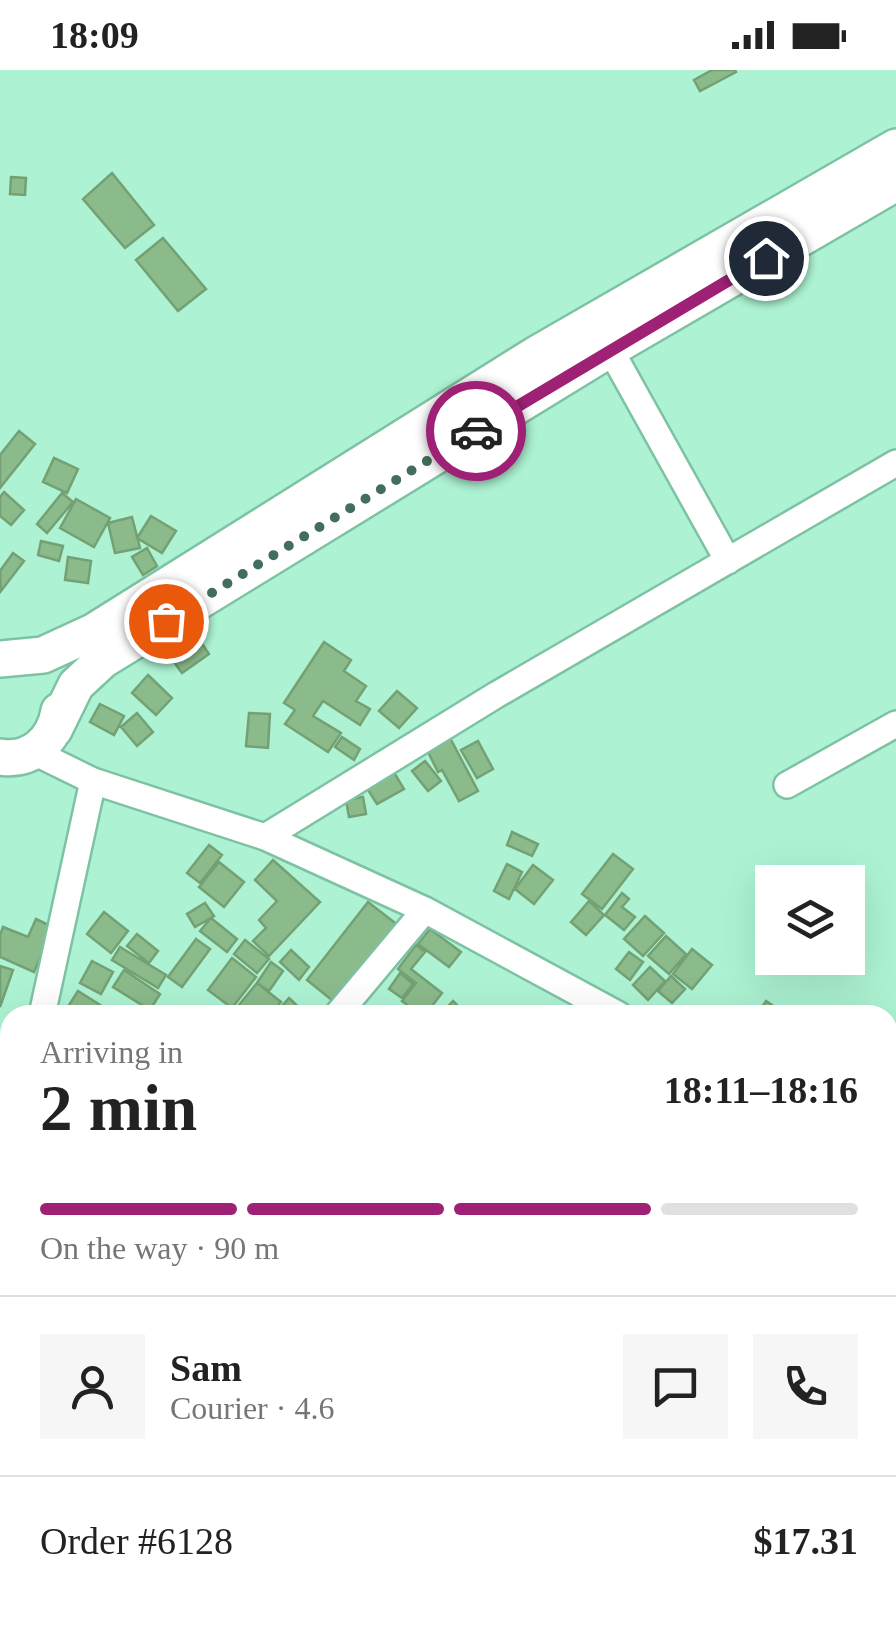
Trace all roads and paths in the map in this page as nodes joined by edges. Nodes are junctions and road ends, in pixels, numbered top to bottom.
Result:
1 (896, 148) edge
2 (894, 188) edge
3 (610, 350) junction
4 (896, 464) edge
5 (728, 561) junction
6 (6, 657) edge
7 (896, 724) edge
8 (29, 746) edge
9 (93, 781) junction
10 (788, 785) dead end
11 (265, 837) junction
12 (425, 910) junction
13 (44, 1005) edge
14 (345, 1005) edge
15 (601, 1005) edge

1 - 6 main road
2 - 3 main road
3 - 5 street
3 - 8 main road
4 - 5 street
5 - 11 street
6 - 8 main road
7 - 10 street
8 - 9 street
9 - 11 street
9 - 13 street
11 - 12 street
12 - 14 street
12 - 15 street

